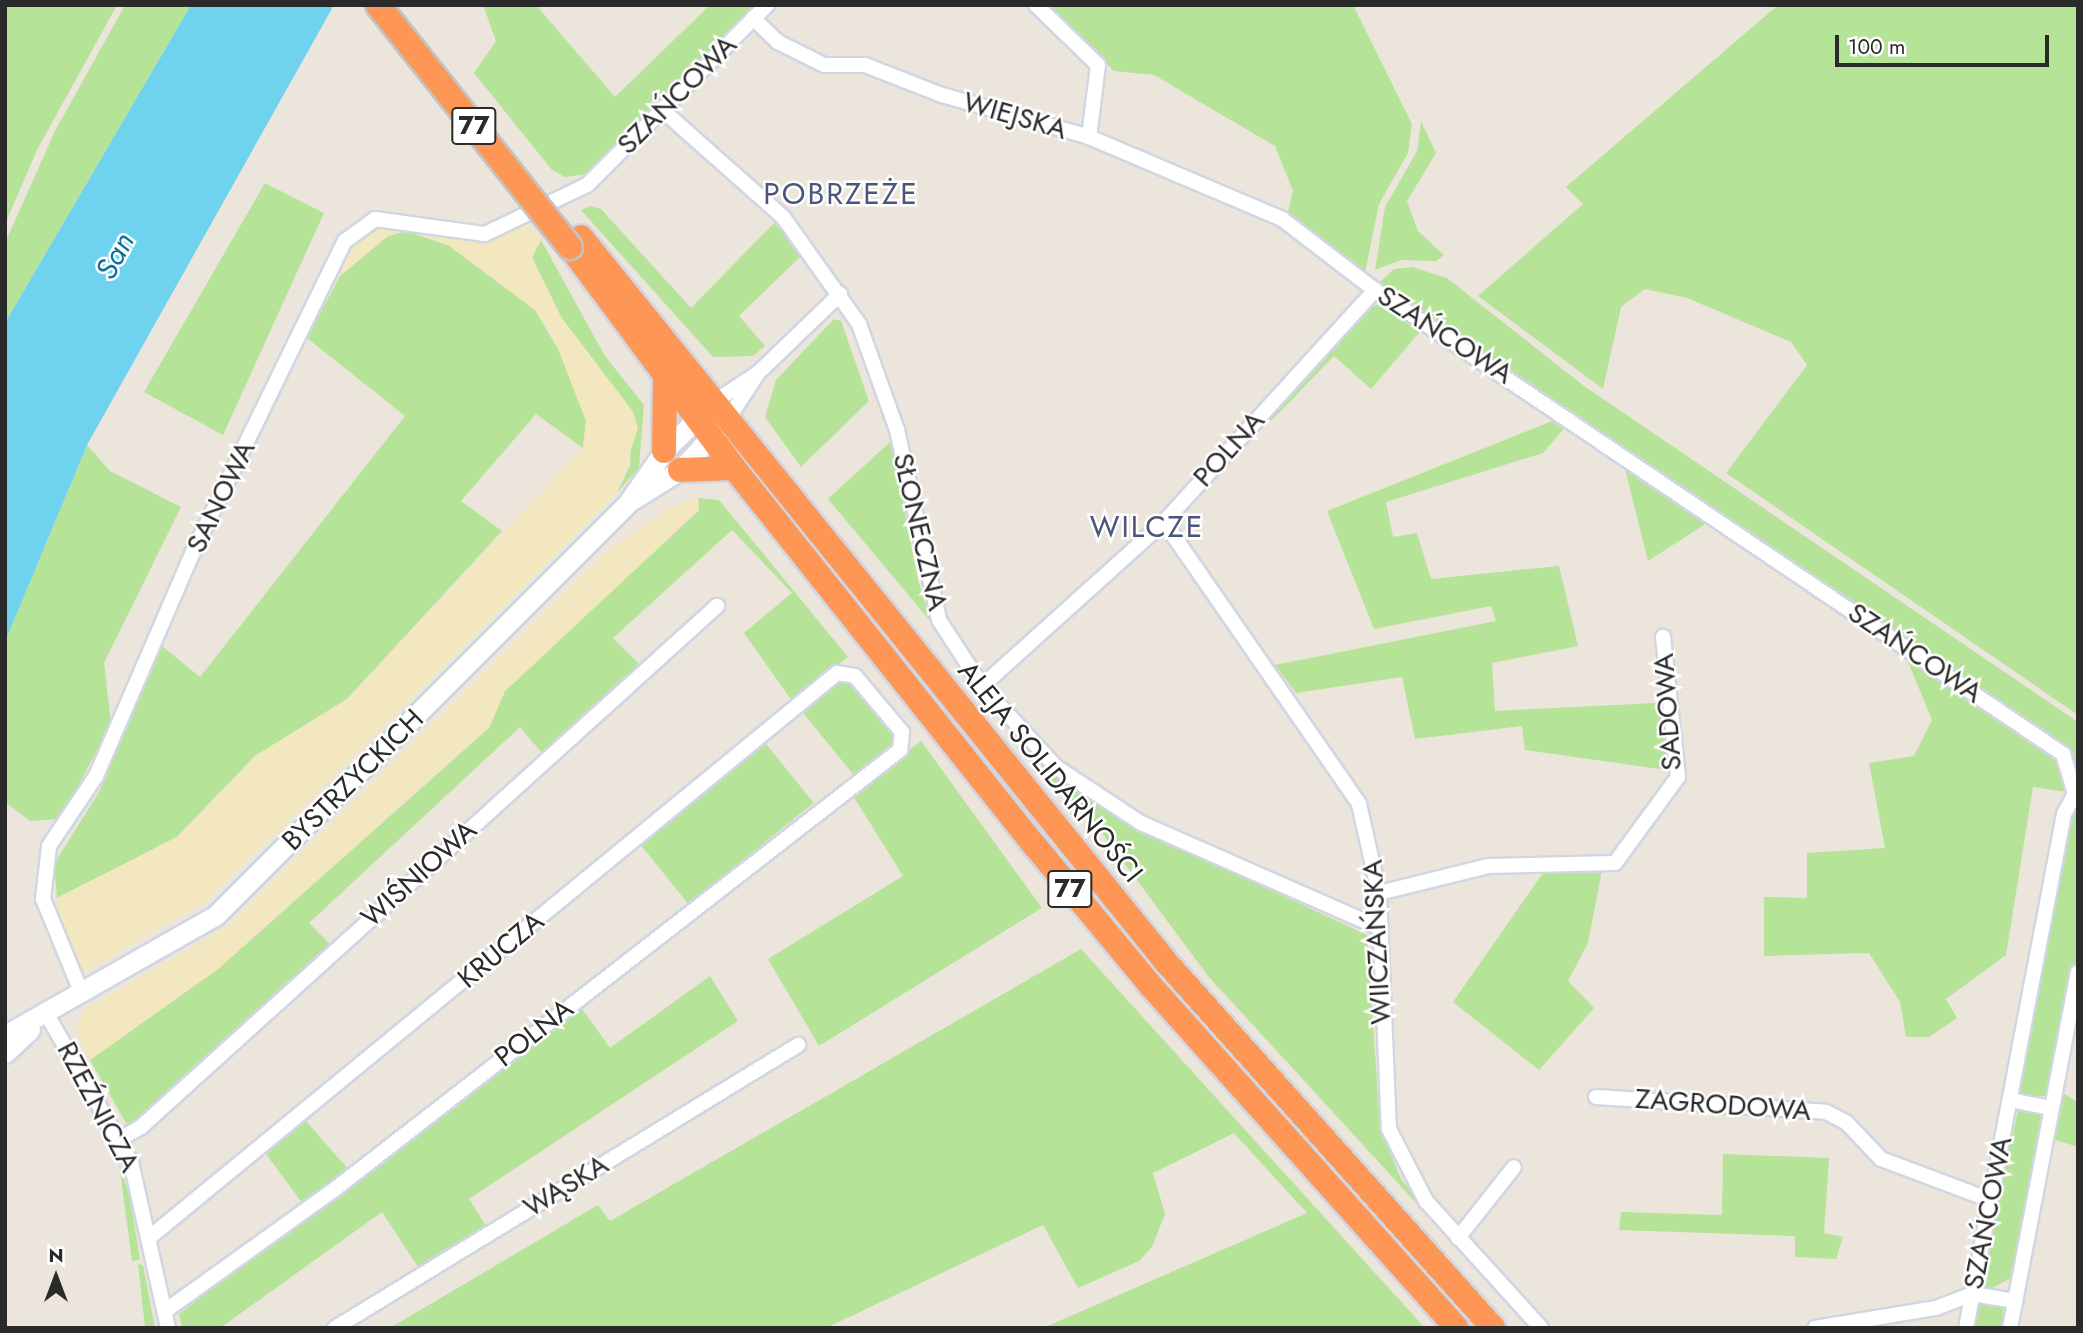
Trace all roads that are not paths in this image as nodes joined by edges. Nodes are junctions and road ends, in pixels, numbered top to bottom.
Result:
1 (378, 5) edge
2 (398, 5) edge
3 (767, 5) edge
4 (1036, 5) edge
5 (753, 18) junction
6 (661, 109) junction
7 (1089, 137) junction
8 (587, 185) joint
9 (1282, 219) joint
10 (575, 242) junction
11 (1375, 290) junction
12 (840, 294) junction
13 (758, 373) junction
14 (664, 378) junction
15 (713, 419) junction
16 (664, 451) junction
17 (734, 468) junction
18 (680, 470) junction
19 (628, 503) junction
20 (1164, 522) junction
21 (717, 606) dead end
22 (1663, 637) dead end
23 (982, 686) junction
24 (900, 750) joint
25 (2077, 794) edge
26 (1379, 892) junction
27 (1376, 926) junction
28 (2078, 972) edge
29 (82, 993) junction
30 (46, 1013) junction
31 (5, 1035) edge
32 (798, 1045) dead end
33 (5, 1053) edge
34 (1596, 1097) dead end
35 (2010, 1100) junction
36 (2052, 1108) junction
37 (120, 1139) junction
38 (1514, 1167) dead end
39 (1990, 1200) junction
40 (150, 1237) junction
41 (1458, 1238) junction
42 (1972, 1294) junction
43 (2015, 1301) junction
44 (165, 1311) junction
45 (168, 1328) edge
46 (335, 1328) edge
47 (1457, 1328) edge
48 (1493, 1328) edge
49 (1541, 1328) edge
50 (1815, 1328) edge
51 (1966, 1328) edge
52 (2010, 1328) edge

1 - 10 highway, 77, bridge
2 - 10 highway, 77
3 - 5 street, SZAŃCOWA
4 - 7 street
5 - 6 street, SZAŃCOWA
5 - 7 street, WIEJSKA
6 - 8 street, SZAŃCOWA
6 - 12 street, SŁONECZNA
7 - 9 street, WIEJSKA
8 - 29 street, SANOWA
9 - 11 street, SZAŃCOWA
10 - 14 highway, ALEJA SOLIDARNOŚCI / 77
10 - 15 highway, ALEJA SOLIDARNOŚCI / 77
11 - 20 street, POLNA
11 - 25 street, SZAŃCOWA
12 - 13 street
12 - 23 street, SŁONECZNA
13 - 15 street
13 - 15 street
14 - 15 highway, ALEJA SOLIDARNOŚCI / 77
14 - 16 highway
15 - 16 street
15 - 17 highway, ALEJA SOLIDARNOŚCI / 77
15 - 18 street
15 - 48 highway, ALEJA SOLIDARNOŚCI / 77
16 - 19 street
17 - 18 highway
17 - 47 highway, ALEJA SOLIDARNOŚCI / 77
18 - 19 street
19 - 29 street, BYSTRZYCKICH
20 - 23 street, POLNA
20 - 26 street, WIICZAŃSKA
21 - 37 street, WIŚNIOWA
22 - 26 street, SADOWA
23 - 27 street, SŁONECZNA
24 - 40 street, KRUCZA
24 - 44 street, POLNA
25 - 35 street, SZAŃCOWA
26 - 27 street, WIICZAŃSKA
27 - 41 street, WIICZAŃSKA
28 - 36 street, SZAŃCOWA
29 - 30 street, BYSTRZYCKICH
30 - 31 street, BYSTRZYCKICH
30 - 33 street, BYSTRZYCKICH
30 - 37 street, RZEŹNICZA
32 - 46 street, WĄSKA
34 - 39 street, ZAGRODOWA
35 - 36 street
35 - 39 street, SZAŃCOWA
36 - 43 street, SZAŃCOWA
37 - 40 street, RZEŹNICZA
38 - 41 street
39 - 42 street, SZAŃCOWA
40 - 44 street, RZEŹNICZA
41 - 49 street, WIICZAŃSKA
42 - 43 street
42 - 50 street
42 - 51 street, SZAŃCOWA
43 - 52 street, SZAŃCOWA
44 - 45 street, RZEŹNICZA

